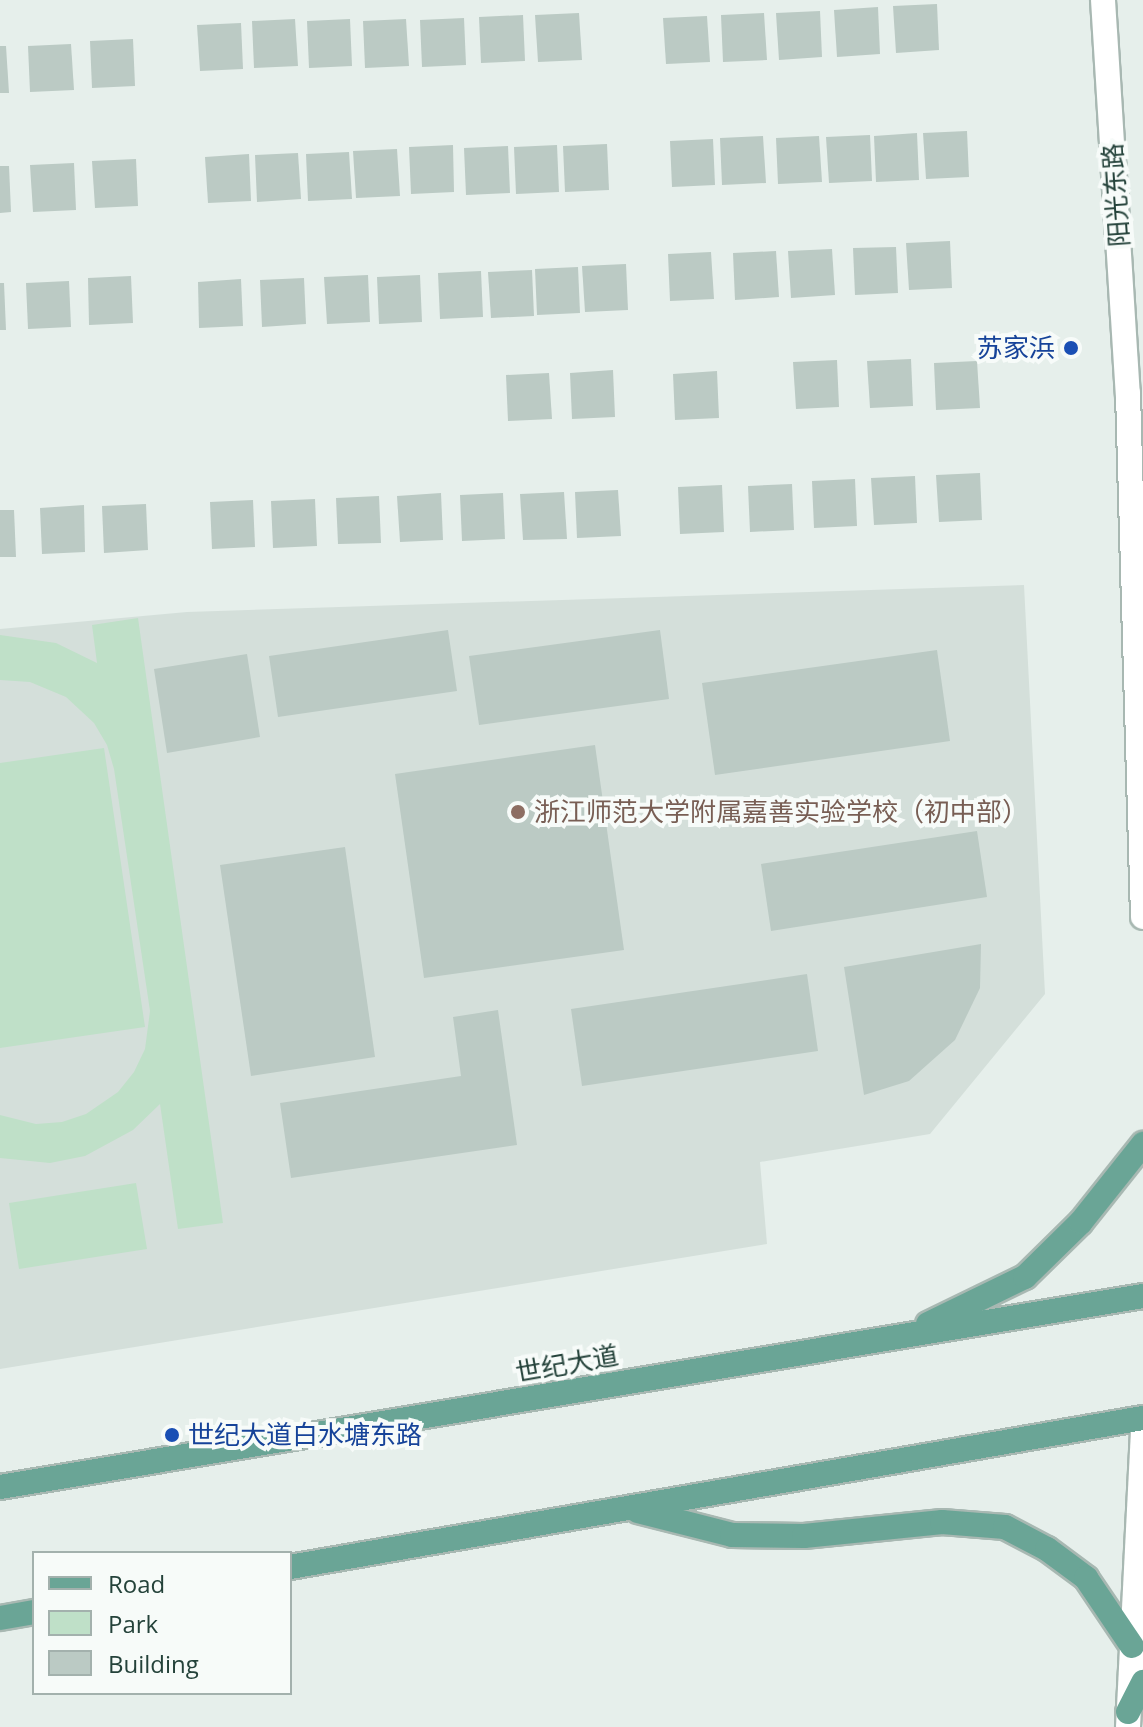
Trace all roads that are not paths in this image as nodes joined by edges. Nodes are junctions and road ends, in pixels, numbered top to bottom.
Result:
1 (1103, 0) edge
2 (1143, 917) edge
3 (1143, 1144) edge
4 (1143, 1296) edge
5 (905, 1336) junction
6 (1143, 1418) edge
7 (1143, 1431) edge
8 (0, 1487) edge
9 (628, 1508) junction
10 (292, 1567) edge
11 (32, 1612) edge
12 (0, 1618) edge
13 (1132, 1646) junction
14 (1143, 1682) edge
15 (1128, 1720) edge

1 - 2 street, 阳光东路
3 - 5 main road
4 - 5 main road, 世纪大道
5 - 8 main road, 世纪大道
6 - 9 main road
7 - 13 street
9 - 10 main road
9 - 13 main road
11 - 12 main road
13 - 15 street
14 - 15 main road

